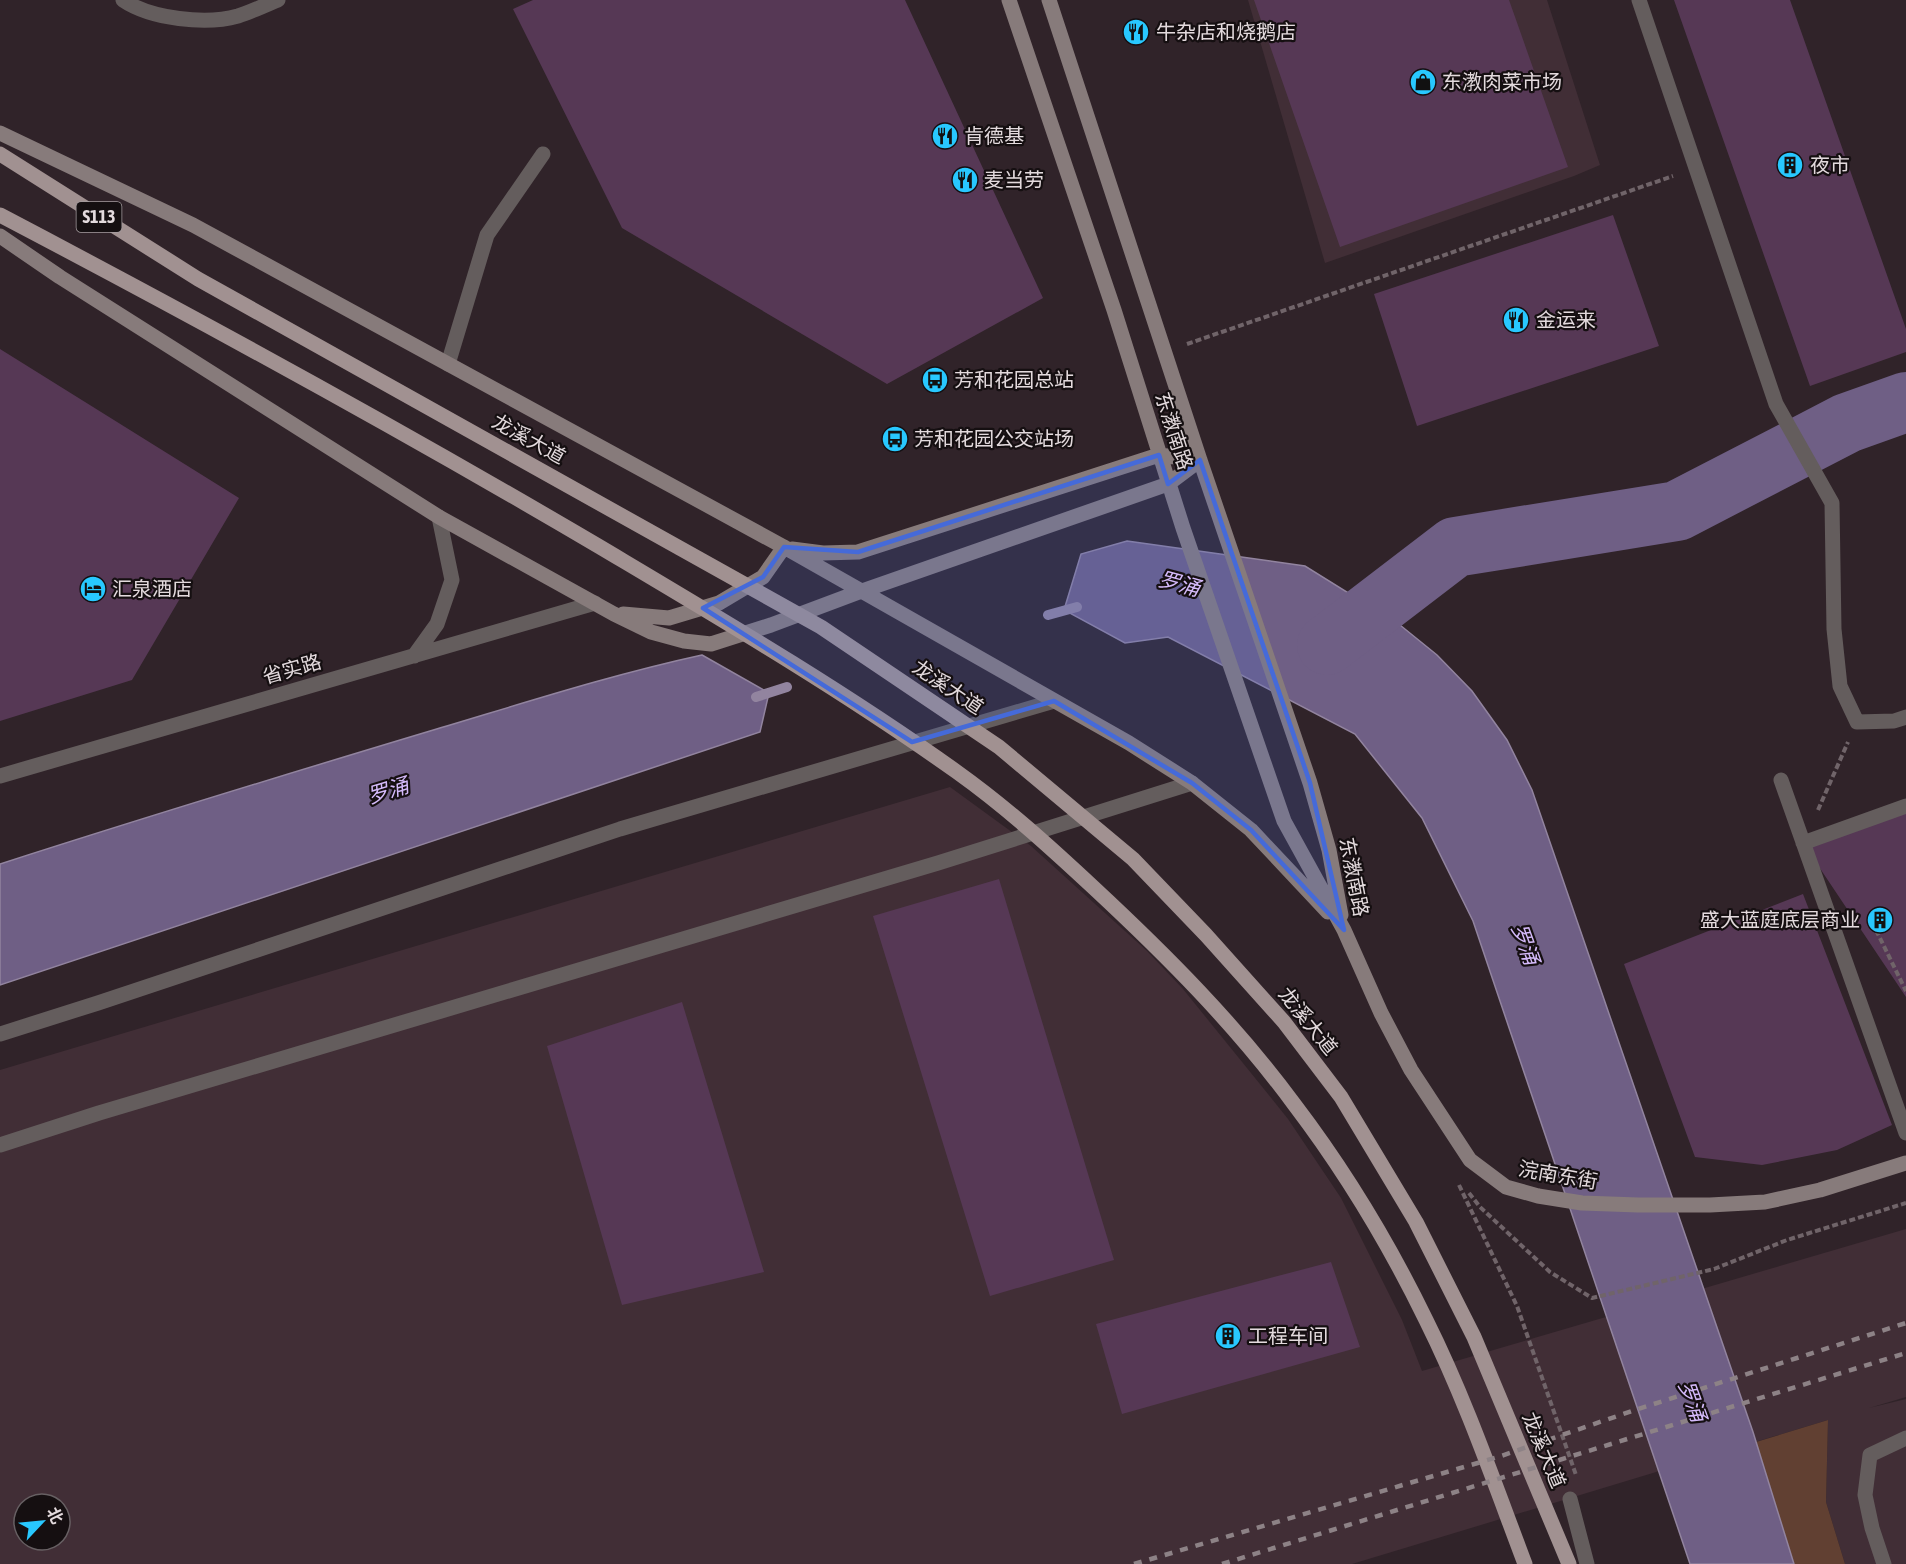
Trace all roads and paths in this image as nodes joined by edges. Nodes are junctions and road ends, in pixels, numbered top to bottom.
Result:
1 (123, 0) edge
2 (278, 0) edge
3 (1009, 0) edge
4 (1049, 0) edge
5 (1639, 0) edge
6 (0, 133) edge
7 (0, 154) edge
8 (543, 154) dead end
9 (1696, 168) junction
10 (0, 215) edge
11 (0, 236) edge
12 (1165, 352) junction
13 (448, 364) junction
14 (1159, 455) junction
15 (1200, 460) junction
16 (1168, 484) junction
17 (439, 517) junction
18 (784, 547) junction
19 (859, 592) junction
20 (595, 603) junction
21 (614, 614) junction
22 (414, 656) junction
23 (1053, 700) junction
24 (1906, 717) edge
25 (1857, 722) junction
26 (0, 776) edge
27 (1781, 780) dead end
28 (1192, 783) junction
29 (1906, 806) edge
30 (1803, 843) junction
31 (1344, 930) junction
32 (1876, 930) dead end
33 (1906, 991) edge
34 (0, 1034) edge
35 (1906, 1133) edge
36 (0, 1145) edge
37 (1906, 1164) edge
38 (1457, 1179) dead end
39 (1906, 1203) edge
40 (1592, 1298) dead end
41 (1906, 1438) edge
42 (1580, 1486) dead end
43 (1570, 1499) dead end
44 (1525, 1564) edge
45 (1569, 1564) edge
46 (1587, 1564) edge
47 (1884, 1564) edge

1 - 2 street
3 - 14 street, 东漖南路
4 - 12 street, 东漖南路
5 - 9 street
6 - 13 street
7 - 45 main road, 龙溪大道 / S113
8 - 13 street
9 - 12 path
9 - 25 street
10 - 44 main road, S113
11 - 17 street
12 - 15 street, 东漖南路
13 - 18 street
14 - 15 street
14 - 16 street, 东漖南路
14 - 18 street
15 - 16 street
15 - 31 street, 东漖南路
16 - 19 street
16 - 31 street, 东漖南路
17 - 20 street
17 - 22 street
18 - 19 street
18 - 21 street
19 - 21 street
19 - 23 street
20 - 21 street
20 - 22 street, 省实路
22 - 26 street, 省实路
23 - 28 street
23 - 34 street
24 - 25 street
25 - 30 path
27 - 30 street
28 - 31 street
28 - 36 street
29 - 30 street
30 - 35 street
31 - 37 street, 浣南东街
32 - 33 path
38 - 42 path
39 - 40 path
41 - 47 street
43 - 46 street

